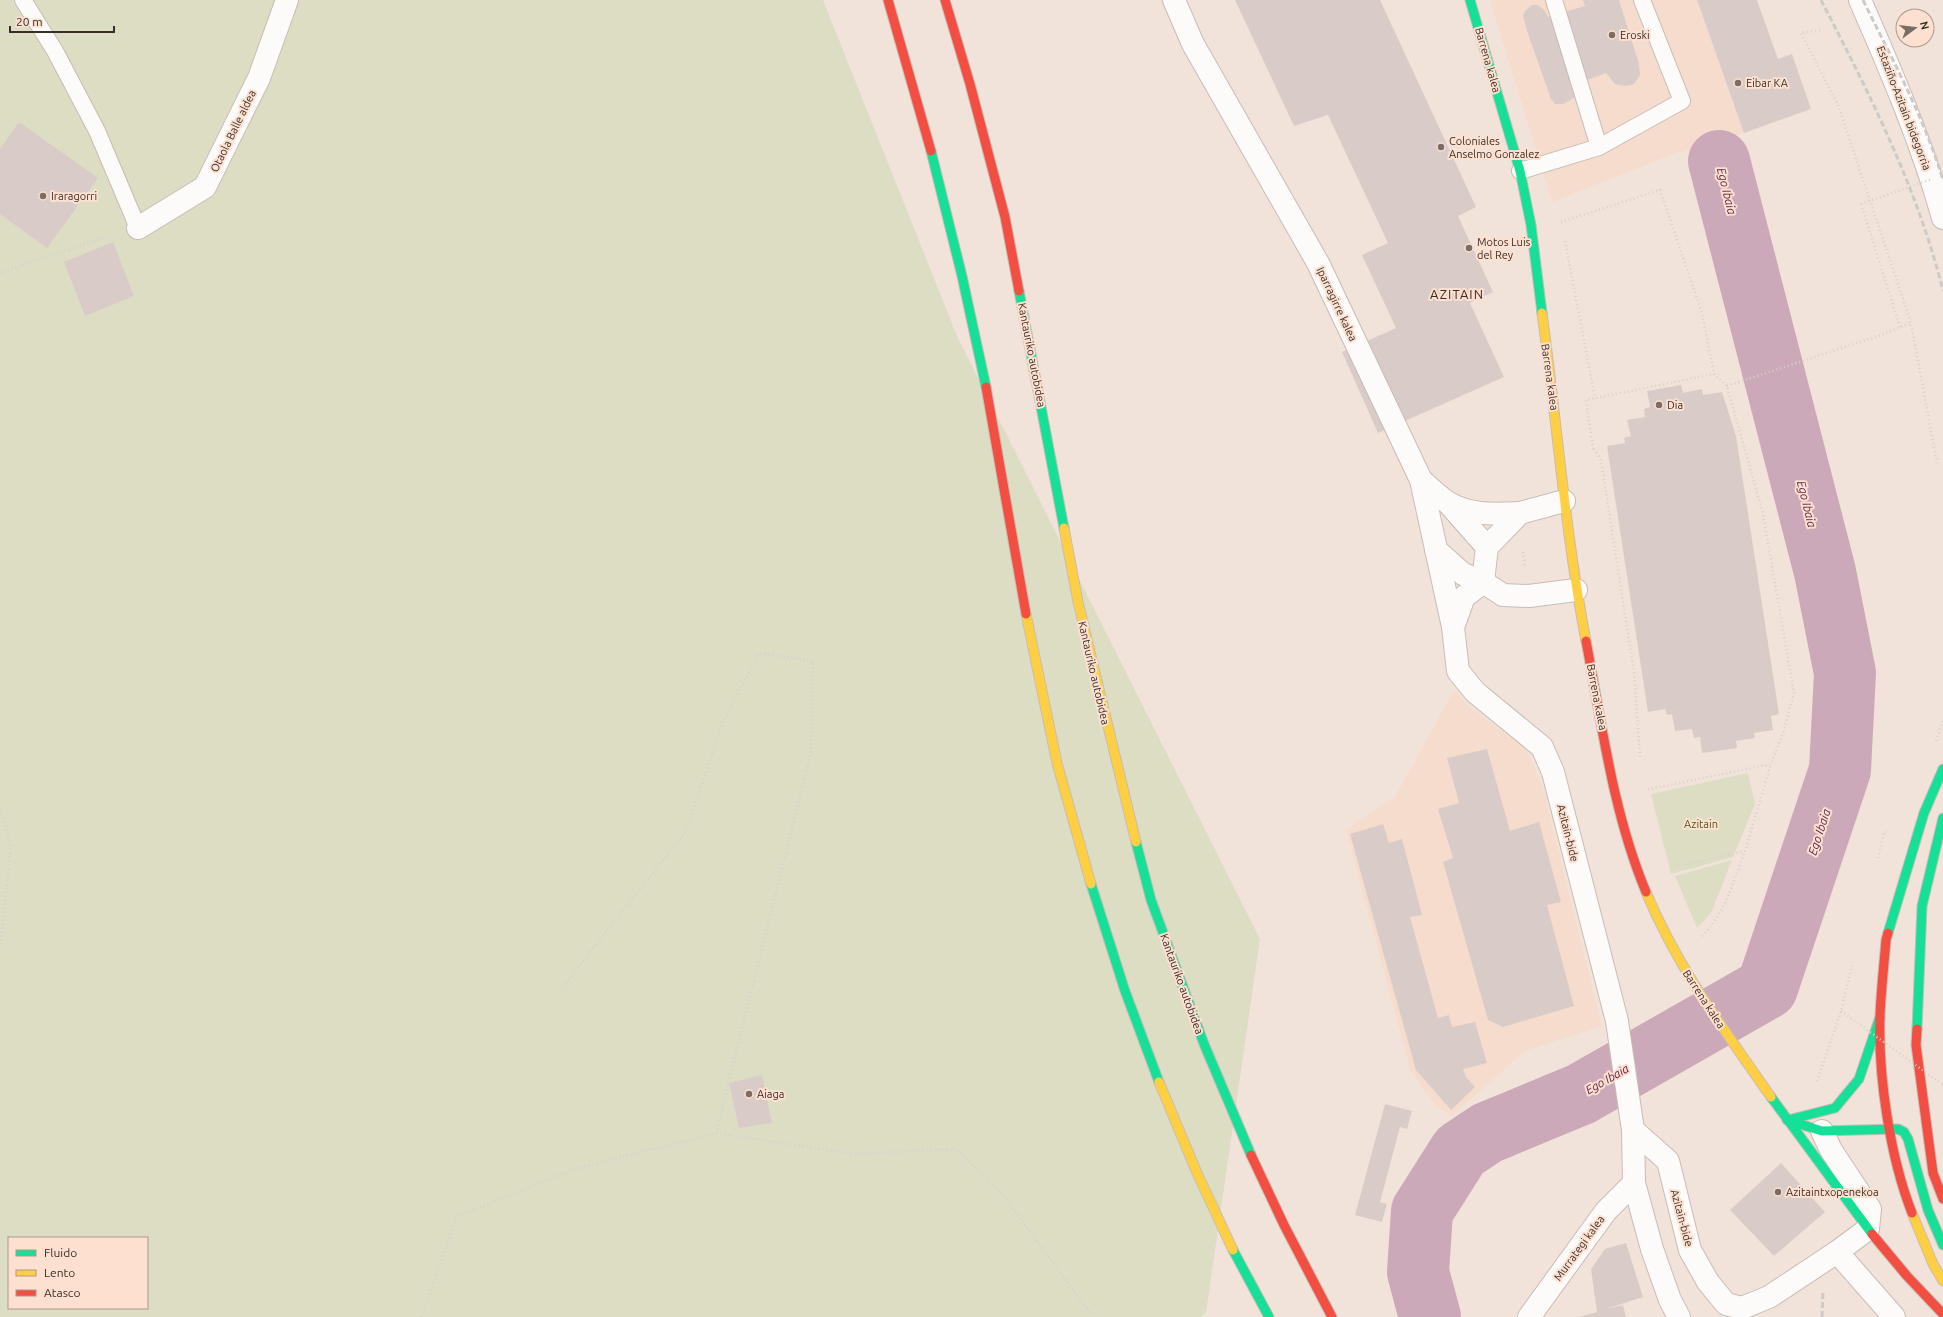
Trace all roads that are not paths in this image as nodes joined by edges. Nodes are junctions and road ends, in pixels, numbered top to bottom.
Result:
1 (24, 0) edge
2 (287, 0) edge
3 (888, 0) edge
4 (945, 0) edge
5 (1174, 0) edge
6 (1470, 0) edge
7 (1554, 0) edge
8 (1642, 0) edge
9 (1860, 0) edge
10 (1599, 147) junction
11 (1520, 171) junction
12 (1943, 218) edge
13 (138, 228) joint
14 (1421, 480) junction
15 (1564, 501) junction
16 (1448, 502) junction
17 (1520, 513) junction
18 (1487, 548) junction
19 (1436, 550) junction
20 (1483, 582) junction
21 (1576, 590) junction
22 (1453, 626) junction
23 (1943, 769) edge
24 (1943, 818) edge
25 (1880, 1017) junction
26 (1787, 1120) junction
27 (1890, 1129) junction
28 (1633, 1130) junction
29 (1822, 1131) junction
30 (1634, 1183) junction
31 (1943, 1199) edge
32 (1868, 1229) junction
33 (1943, 1245) edge
34 (1837, 1252) junction
35 (1943, 1282) edge
36 (1943, 1314) edge
37 (1269, 1317) edge
38 (1332, 1317) edge
39 (1529, 1317) edge
40 (1679, 1317) edge
41 (1894, 1317) edge

1 - 13 lane
2 - 13 street, Otaola Balle aldea
3 - 37 main road
4 - 38 main road, Kantauriko autobidea
5 - 14 street, Iparragirre kalea
6 - 11 main road, Barrena kalea
7 - 10 lane
8 - 10 lane
9 - 12 street, Estaziño-Azitain bidegorria
10 - 11 lane
11 - 15 main road, Barrena kalea
14 - 16 street
14 - 19 street, Iparragirre kalea
15 - 17 street
15 - 21 main road, Barrena kalea
16 - 17 street
16 - 18 street
17 - 18 street
18 - 20 street
19 - 20 street
19 - 22 street, Iparragirre kalea
20 - 21 street
20 - 22 street, Azitain-bide
21 - 26 main road, Barrena kalea
22 - 28 street, Azitain-bide
23 - 25 main road
24 - 31 main road
25 - 26 main road
25 - 27 main road
26 - 29 main road
26 - 32 main road, Barrena kalea
27 - 29 main road
27 - 33 main road
27 - 35 main road
28 - 30 street, Azitain-bide
28 - 34 street, Azitain-bide
29 - 32 street
30 - 39 street, Murrategi kalea
30 - 40 street, Azitain-bide
32 - 34 street, Azitain-bide
32 - 36 main road, Barrena kalea
34 - 41 street

